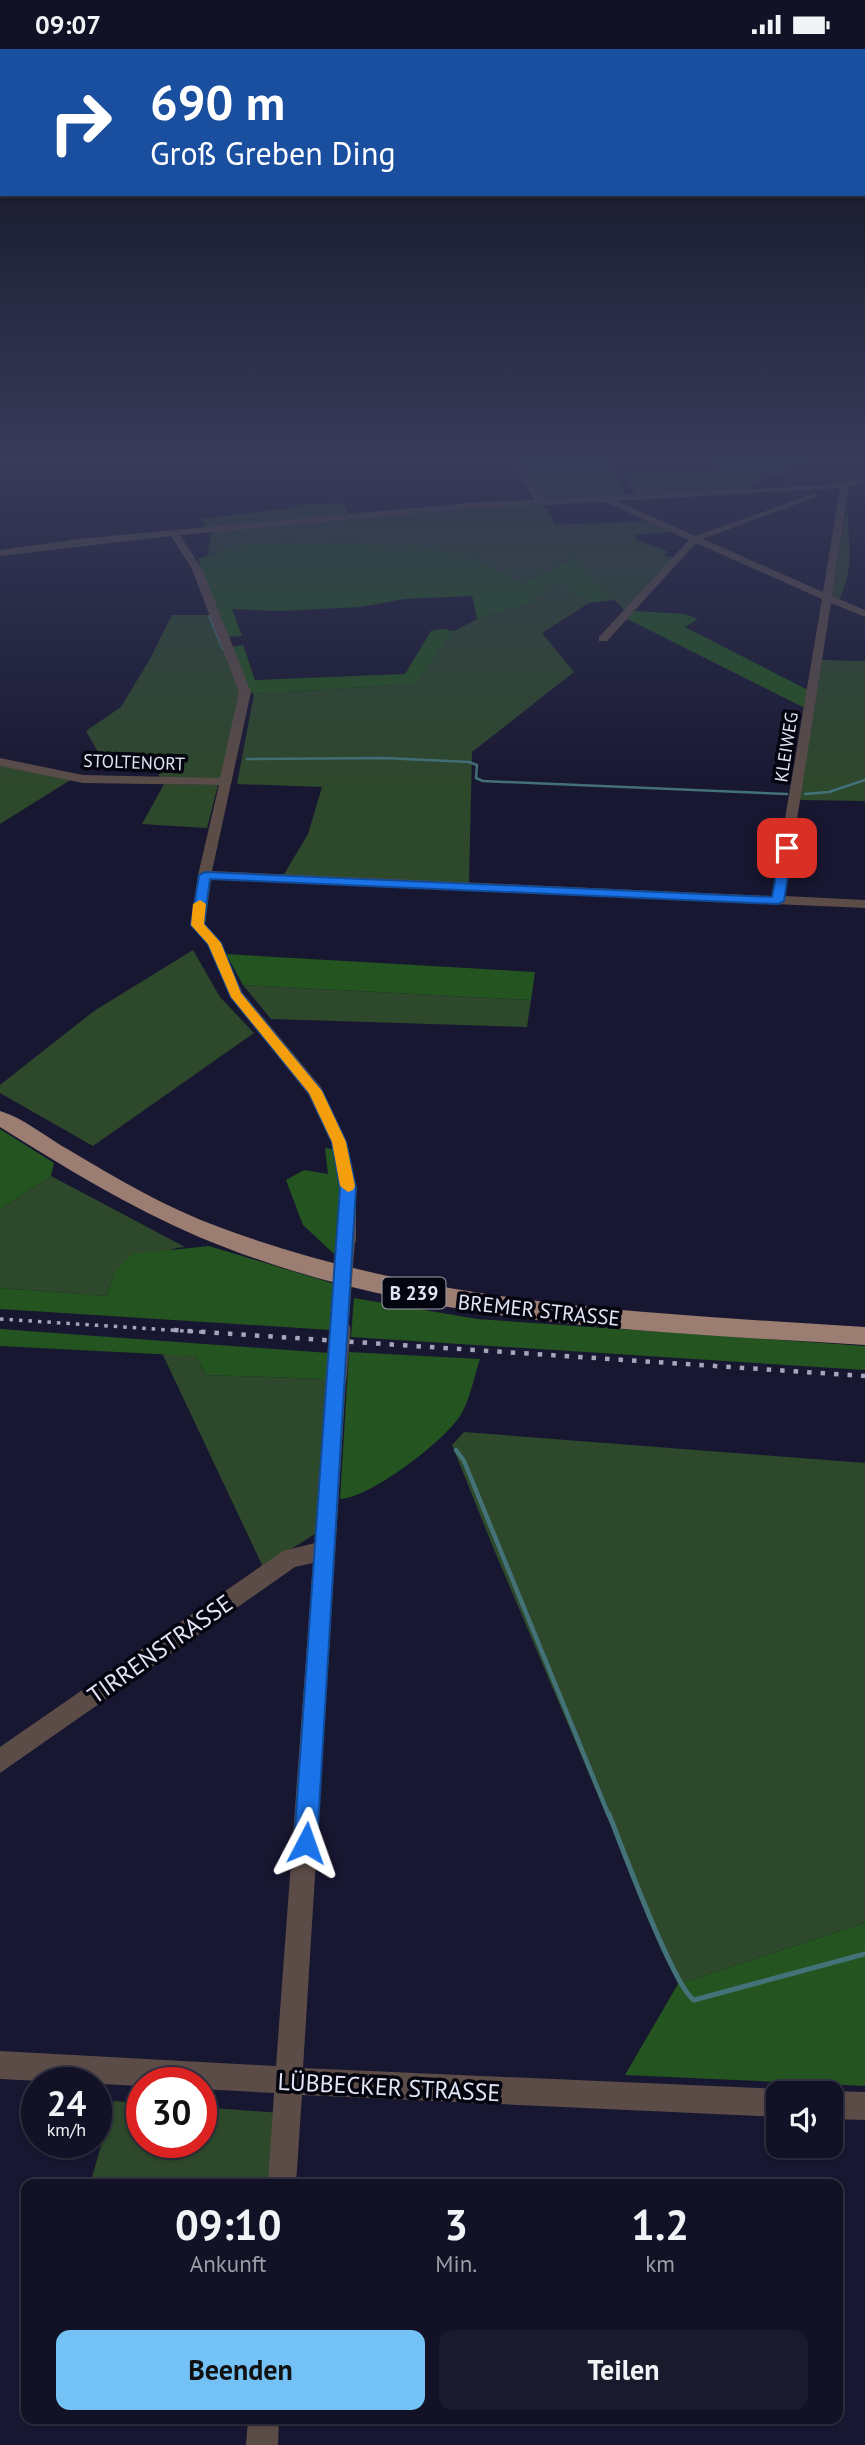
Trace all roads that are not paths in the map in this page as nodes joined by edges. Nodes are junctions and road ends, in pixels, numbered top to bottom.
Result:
1 (198, 571) edge
2 (666, 571) edge
3 (766, 571) edge
4 (831, 571) edge
5 (827, 598) junction
6 (865, 614) edge
7 (603, 639) dead end
8 (0, 762) edge
9 (226, 782) junction
10 (205, 875) junction
11 (778, 901) junction
12 (865, 904) edge
13 (0, 1118) edge
14 (865, 1336) edge
15 (325, 1551) junction
16 (0, 1761) edge
17 (0, 2065) edge
18 (289, 2082) junction
19 (766, 2102) edge
20 (843, 2105) edge
21 (865, 2106) edge
22 (282, 2179) edge
23 (264, 2424) edge
24 (262, 2445) edge

1 - 9 street
2 - 7 street
3 - 5 street
4 - 5 street, KLEIWEG
5 - 6 street
5 - 11 street, KLEIWEG
8 - 9 street, STOLTENORT
9 - 10 street
10 - 11 street
10 - 15 street, bridge
11 - 12 street
13 - 14 main road, BREMER STRASSE / B 239
15 - 16 street, TIRRENSTRASSE
15 - 18 street
17 - 18 street, LÜBBECKER STRASSE
18 - 19 street, LÜBBECKER STRASSE
18 - 22 street
20 - 21 street
23 - 24 street

